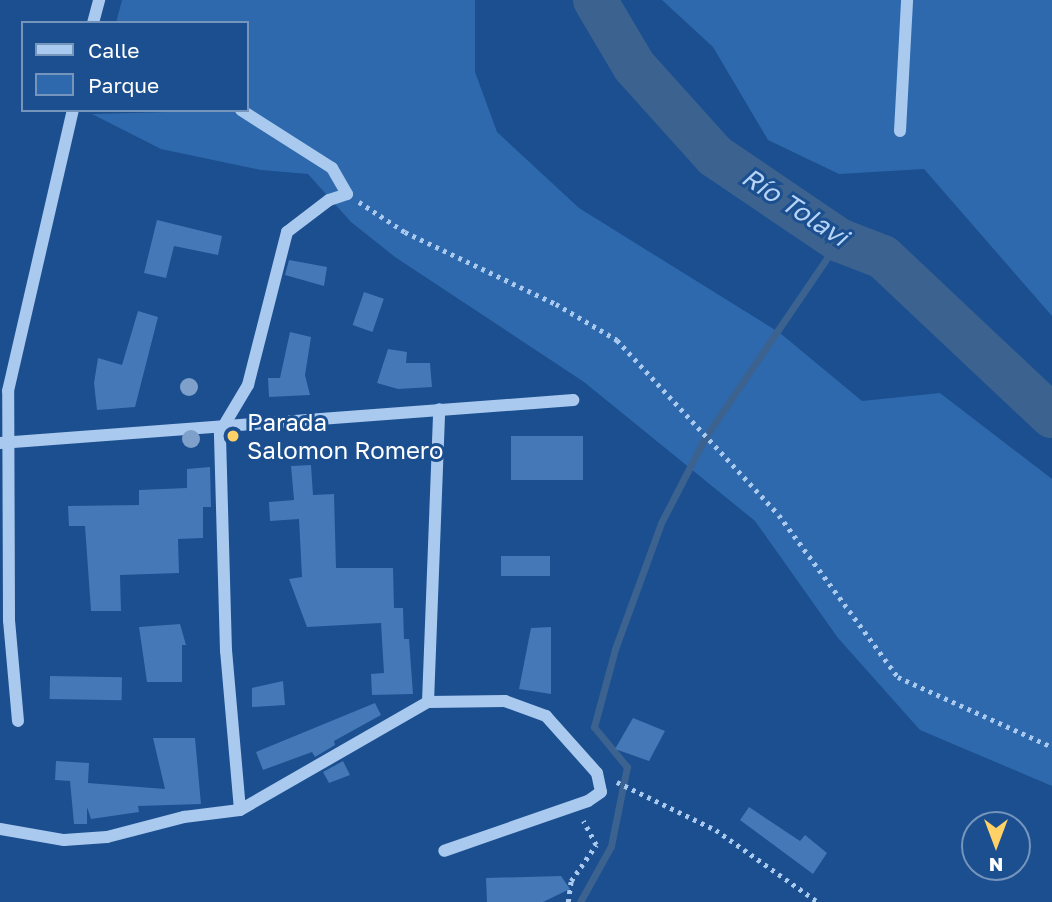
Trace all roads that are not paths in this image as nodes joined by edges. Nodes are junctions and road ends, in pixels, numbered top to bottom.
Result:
1 (99, 0) edge
2 (908, 0) edge
3 (94, 21) edge
4 (73, 112) edge
5 (244, 112) edge
6 (900, 131) dead end
7 (573, 400) dead end
8 (439, 409) junction
9 (225, 424) junction
10 (5, 442) edge
11 (428, 702) junction
12 (18, 721) dead end
13 (240, 810) junction
14 (0, 829) edge
15 (444, 851) dead end

1 - 3 street
2 - 6 street
4 - 10 street
5 - 9 street
7 - 8 street
8 - 9 street
8 - 11 street
9 - 10 street
9 - 13 street
10 - 12 street
11 - 13 street
11 - 15 street
13 - 14 street

